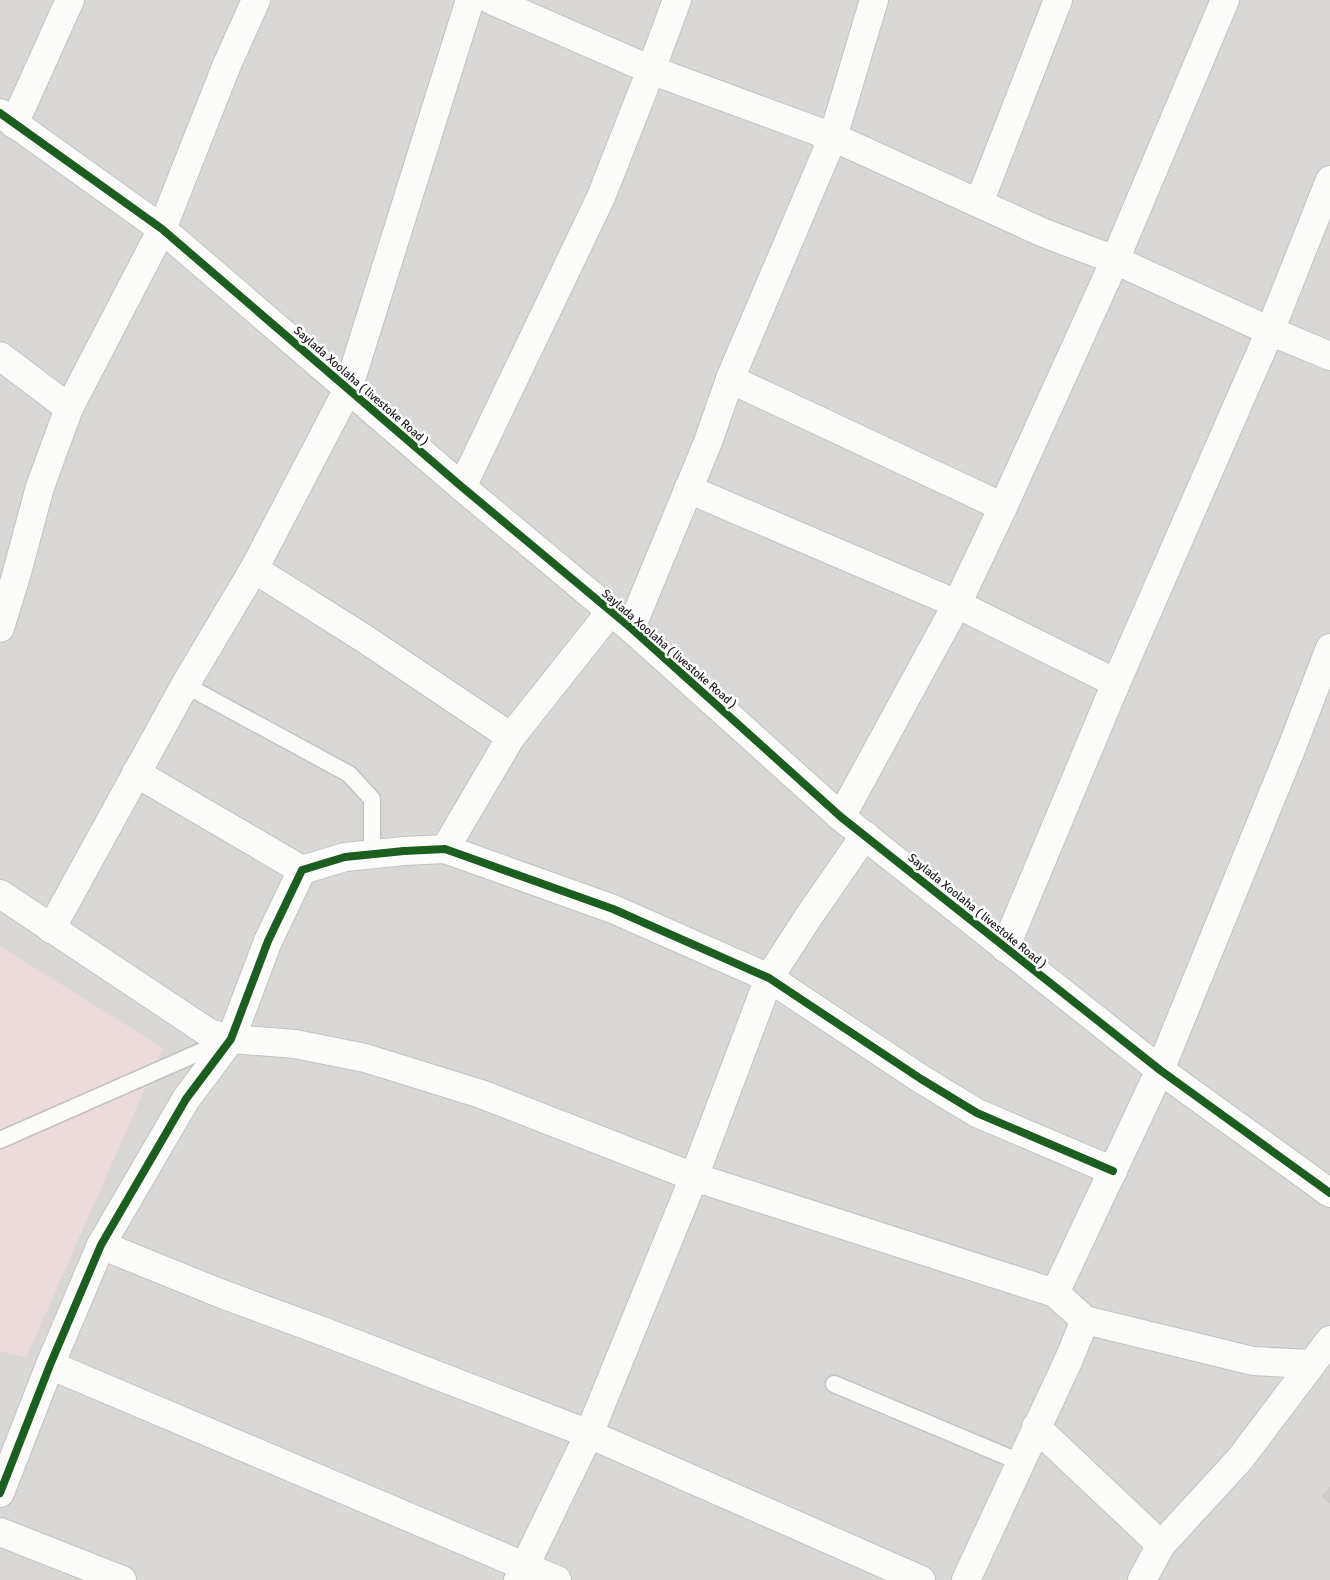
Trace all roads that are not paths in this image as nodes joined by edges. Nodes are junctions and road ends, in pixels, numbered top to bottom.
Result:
1 (70, 0) edge
2 (256, 0) edge
3 (470, 0) edge
4 (491, 0) edge
5 (677, 0) edge
6 (874, 0) edge
7 (1058, 0) edge
8 (1225, 0) edge
9 (652, 70) junction
10 (7, 119) edge
11 (833, 138) junction
12 (1330, 180) edge
13 (979, 203) junction
14 (162, 229) junction
15 (1115, 260) junction
16 (1270, 331) junction
17 (0, 356) edge
18 (1330, 356) edge
19 (730, 379) junction
20 (348, 389) junction
21 (69, 408) junction
22 (462, 487) junction
23 (688, 489) junction
24 (1003, 507) junction
25 (254, 569) junction
26 (957, 604) junction
27 (621, 620) junction
28 (0, 628) edge
29 (1330, 648) edge
30 (1116, 683) junction
31 (185, 685) junction
32 (511, 737) junction
33 (136, 773) junction
34 (841, 816) junction
35 (865, 835) junction
36 (445, 849) junction
37 (372, 853) junction
38 (302, 870) junction
39 (0, 894) edge
40 (51, 929) junction
41 (1005, 948) junction
42 (770, 978) junction
43 (231, 1039) junction
44 (1160, 1070) junction
45 (0, 1140) edge
46 (1113, 1171) junction
47 (694, 1176) junction
48 (1330, 1193) edge
49 (101, 1246) junction
50 (1055, 1293) junction
51 (1085, 1320) junction
52 (1330, 1340) edge
53 (1310, 1364) junction
54 (50, 1365) junction
55 (834, 1384) dead end
56 (1036, 1427) junction
57 (589, 1434) junction
58 (1020, 1462) junction
59 (0, 1493) edge
60 (0, 1532) edge
61 (1161, 1546) junction
62 (521, 1573) edge
63 (122, 1580) edge
64 (556, 1580) edge
65 (921, 1580) edge
66 (966, 1580) edge
67 (1142, 1580) edge

1 - 10 street
2 - 14 street
3 - 20 street
4 - 9 street
5 - 9 street
6 - 11 street
7 - 13 street
8 - 15 street
9 - 11 street
9 - 22 street
10 - 14 street, Saylada Xoolaha ( livestoke Road )
11 - 13 street
11 - 19 street
12 - 16 street
13 - 15 street
14 - 20 street, Saylada Xoolaha ( livestoke Road )
14 - 21 street
15 - 16 street
15 - 24 street
16 - 18 street
16 - 30 street
17 - 21 street
19 - 23 street
19 - 24 street
20 - 22 street, Saylada Xoolaha ( livestoke Road )
20 - 25 street
21 - 28 street
22 - 27 street, Saylada Xoolaha ( livestoke Road )
23 - 26 street
23 - 27 street
24 - 26 street
25 - 31 street
25 - 32 street
26 - 30 street
26 - 34 street
27 - 32 street
27 - 34 street, Saylada Xoolaha ( livestoke Road )
29 - 44 street
30 - 41 street
31 - 33 street
31 - 37 lane
32 - 36 street
33 - 38 street
33 - 40 street
34 - 35 street, Saylada Xoolaha ( livestoke Road )
35 - 41 street, Saylada Xoolaha ( livestoke Road )
35 - 42 street
36 - 37 street
36 - 42 street
37 - 38 street
38 - 43 street
39 - 40 street
40 - 43 street
41 - 44 street, Saylada Xoolaha ( livestoke Road )
42 - 46 street
42 - 47 street
43 - 45 lane
43 - 47 street
43 - 49 street
44 - 46 street
44 - 48 street, Saylada Xoolaha ( livestoke Road )
46 - 50 street
47 - 50 street
47 - 57 street
49 - 54 street
49 - 57 street
50 - 51 street
51 - 53 street
51 - 56 street
52 - 53 street
53 - 61 street
54 - 59 street
54 - 62 street
55 - 58 lane
56 - 58 street
56 - 61 street
57 - 62 street
57 - 65 street
58 - 66 street
60 - 63 street
61 - 67 street
62 - 64 street

